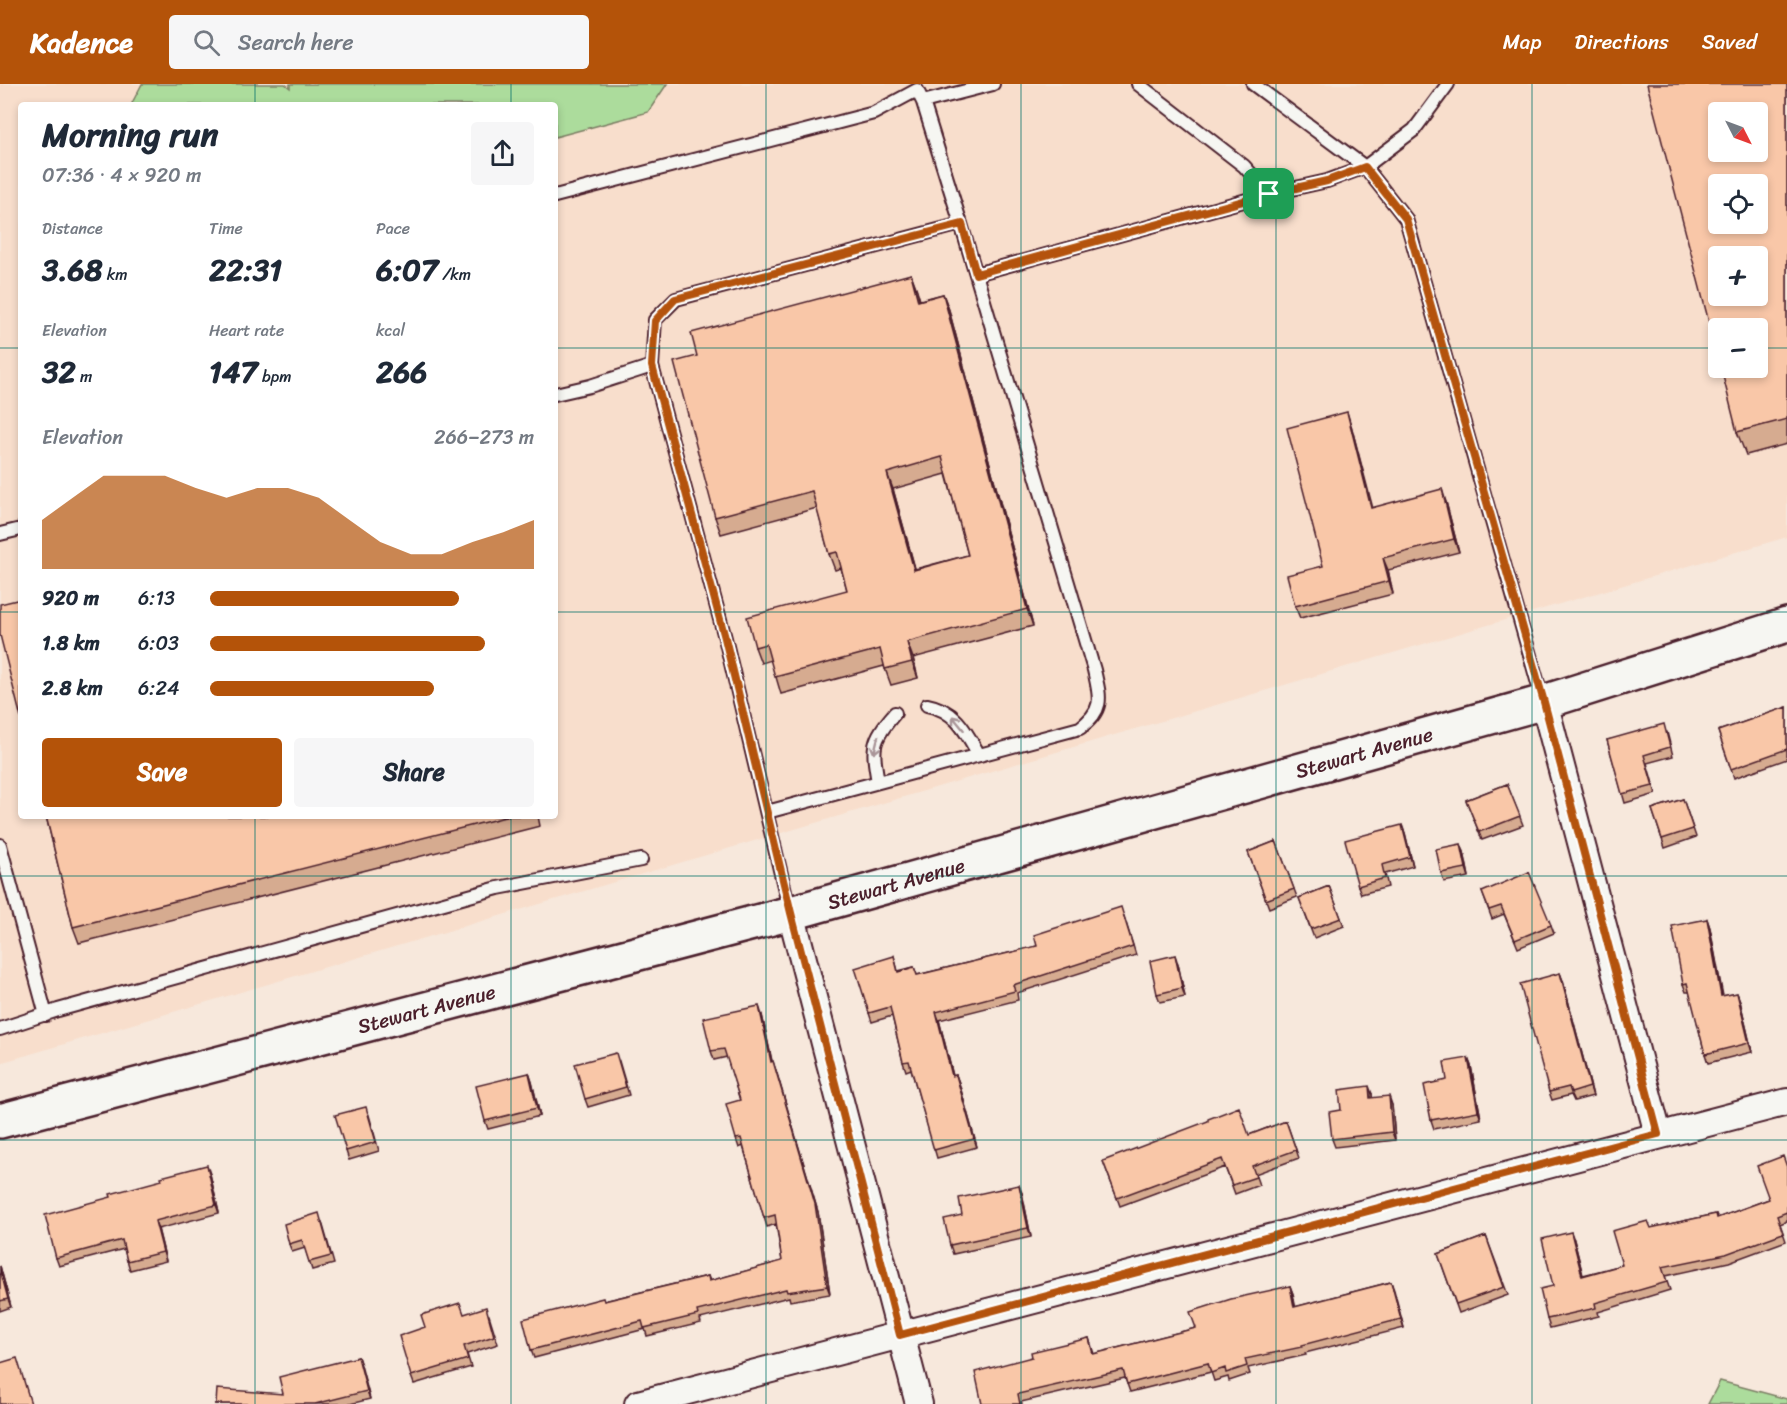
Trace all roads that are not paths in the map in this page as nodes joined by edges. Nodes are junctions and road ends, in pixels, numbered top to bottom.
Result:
1 (993, 84) edge
2 (1138, 84) edge
3 (1253, 84) edge
4 (1448, 84) edge
5 (918, 87) edge
6 (923, 102) junction
7 (1365, 167) junction
8 (1269, 194) junction
9 (558, 195) edge
10 (962, 224) junction
11 (976, 274) junction
12 (652, 366) junction
13 (558, 393) edge
14 (18, 530) edge
15 (0, 534) edge
16 (1787, 625) edge
17 (1544, 702) junction
18 (927, 705) dead end
19 (895, 713) dead end
20 (979, 755) junction
21 (878, 782) junction
22 (767, 812) junction
23 (0, 845) edge
24 (641, 860) dead end
25 (791, 913) junction
26 (46, 1015) junction
27 (0, 1029) edge
28 (1787, 1102) edge
29 (0, 1121) edge
30 (1658, 1134) junction
31 (900, 1335) junction
32 (638, 1404) edge
33 (919, 1404) edge

1 - 6 lane
2 - 8 lane
3 - 7 lane
4 - 7 lane
5 - 6 lane
5 - 9 lane
6 - 10 lane
7 - 8 lane
7 - 17 lane
8 - 11 lane
10 - 11 lane
10 - 12 lane
11 - 20 lane
12 - 13 lane
12 - 22 lane
14 - 15 lane
16 - 17 main road, Stewart Avenue
17 - 25 main road, Stewart Avenue
17 - 30 street
20 -> 18 lane
19 -> 21 lane
20 - 21 lane
21 - 22 lane
22 - 25 lane
23 - 26 lane
24 - 26 lane
25 - 29 main road, Stewart Avenue
25 - 31 street
26 - 27 lane
28 - 30 street
30 - 31 street
31 - 32 street
31 - 33 street

